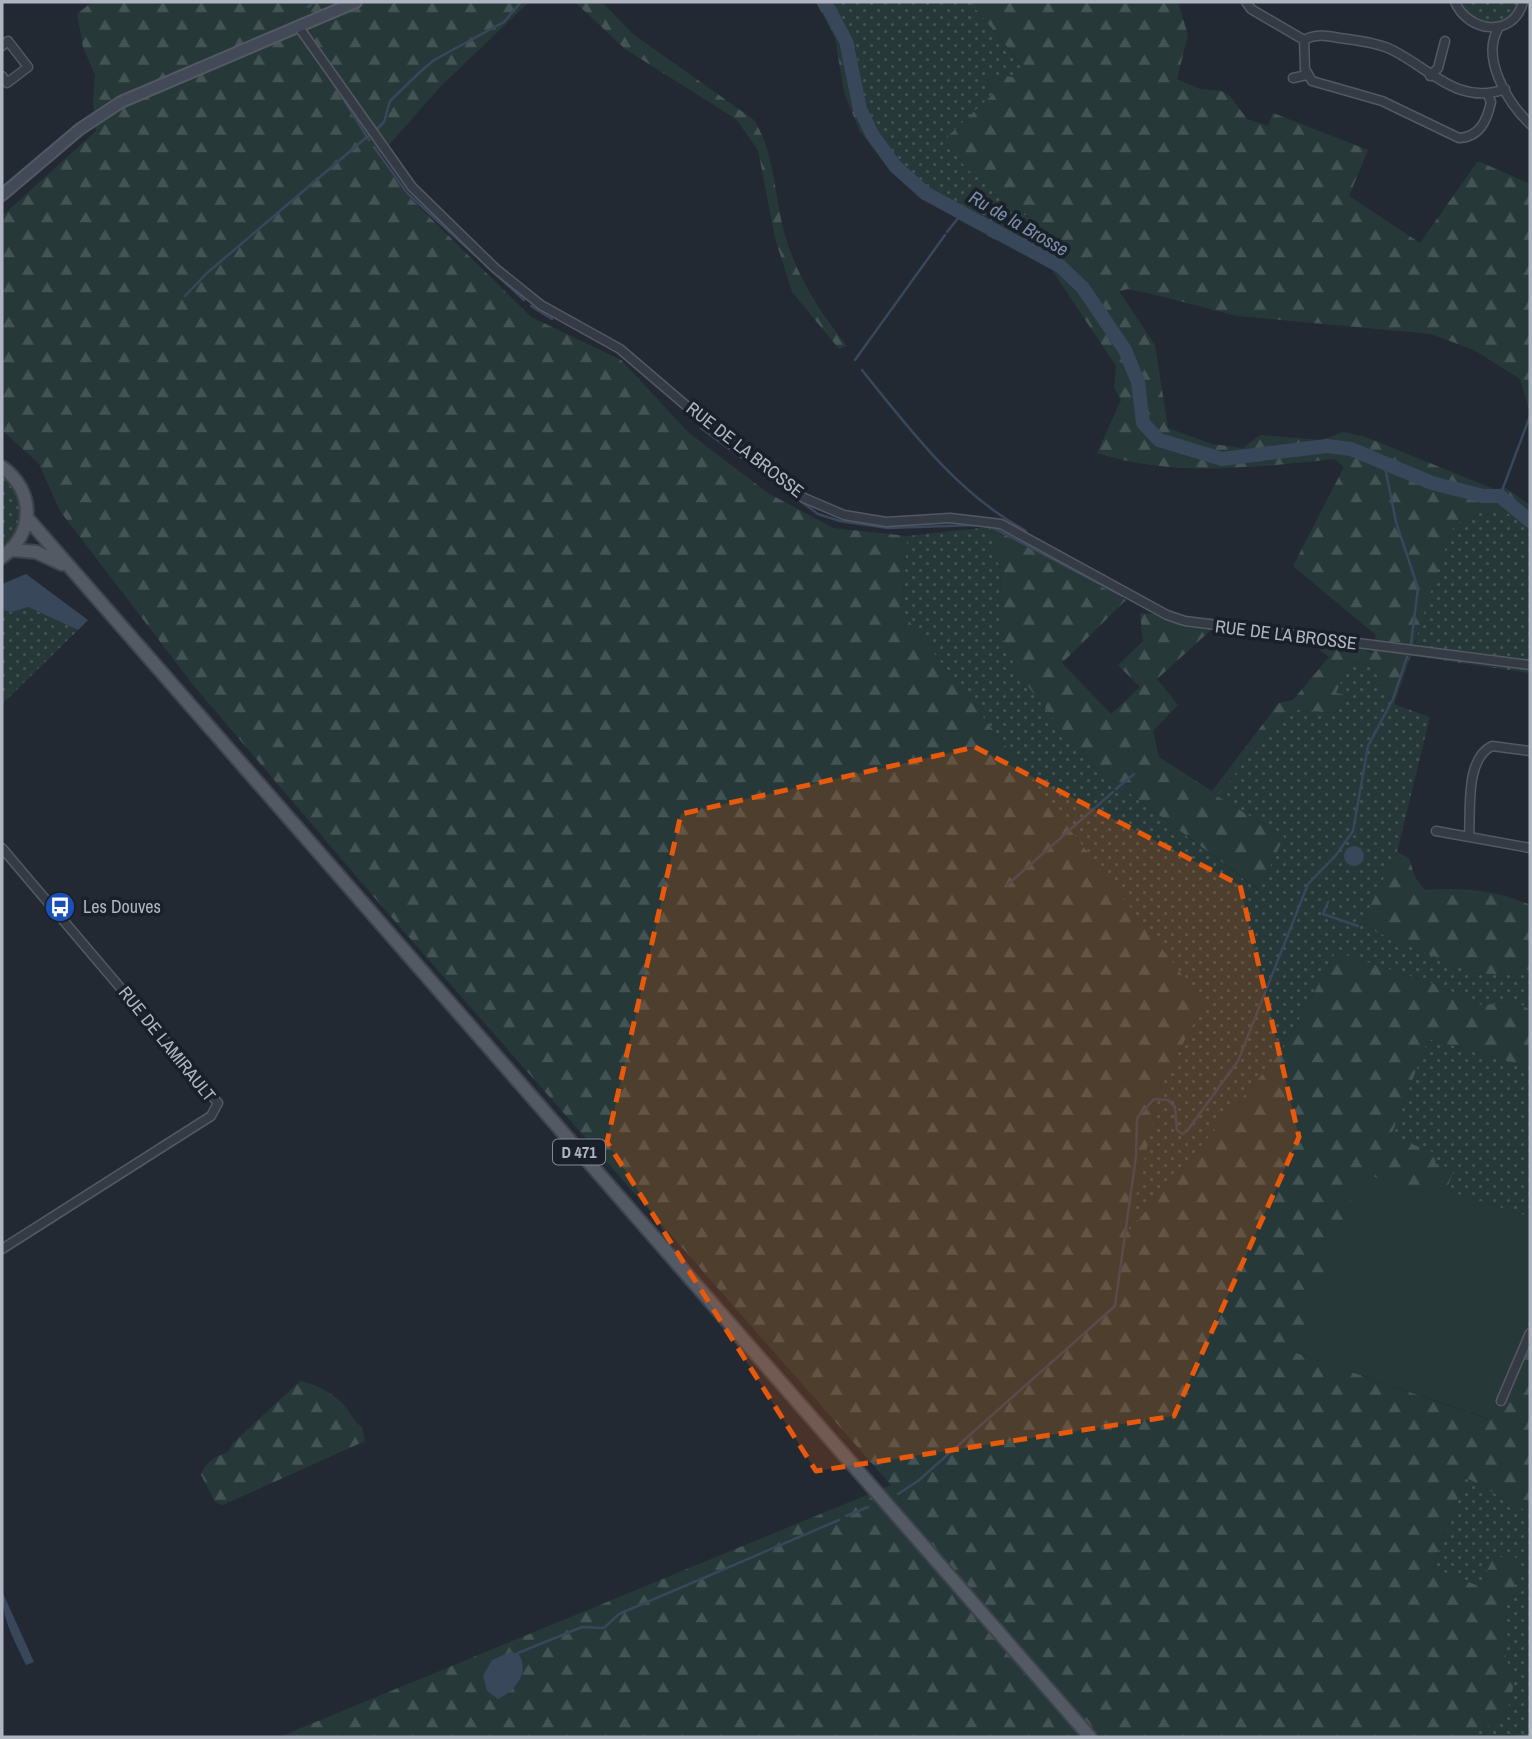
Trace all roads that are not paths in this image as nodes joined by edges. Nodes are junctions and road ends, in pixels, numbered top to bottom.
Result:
1 (356, 2) edge
2 (1246, 2) edge
3 (1455, 2) edge
4 (1525, 7) edge
5 (298, 26) junction
6 (1499, 27) junction
7 (1304, 40) junction
8 (1445, 41) dead end
9 (2, 46) edge
10 (1307, 75) junction
11 (2, 76) edge
12 (1430, 76) junction
13 (1293, 78) dead end
14 (1505, 89) junction
15 (1489, 95) junction
16 (1530, 124) edge
17 (2, 195) edge
18 (2, 467) edge
19 (28, 519) junction
20 (7, 554) edge
21 (68, 568) junction
22 (1530, 665) edge
23 (1530, 751) edge
24 (1436, 831) dead end
25 (1469, 835) junction
26 (2, 848) edge
27 (1530, 848) edge
28 (2, 1249) edge
29 (1530, 1333) edge
30 (1502, 1401) dead end
31 (1090, 1737) edge

1 - 5 main road
2 - 7 street
3 - 6 street
4 - 6 street
5 - 17 main road
5 - 22 street, RUE DE LA BROSSE
6 - 14 street
7 - 10 street
7 - 12 street
8 - 12 street
9 - 11 street
10 - 13 street
10 - 15 street
12 - 15 street
14 - 15 street
14 - 16 street
18 - 19 main road
19 - 20 main road
19 - 21 main road, D 471
20 - 21 main road, D 471
21 - 31 main road, D 471
23 - 25 street
24 - 25 street
25 - 27 street
26 - 28 street, RUE DE LAMIRAULT
29 - 30 street

